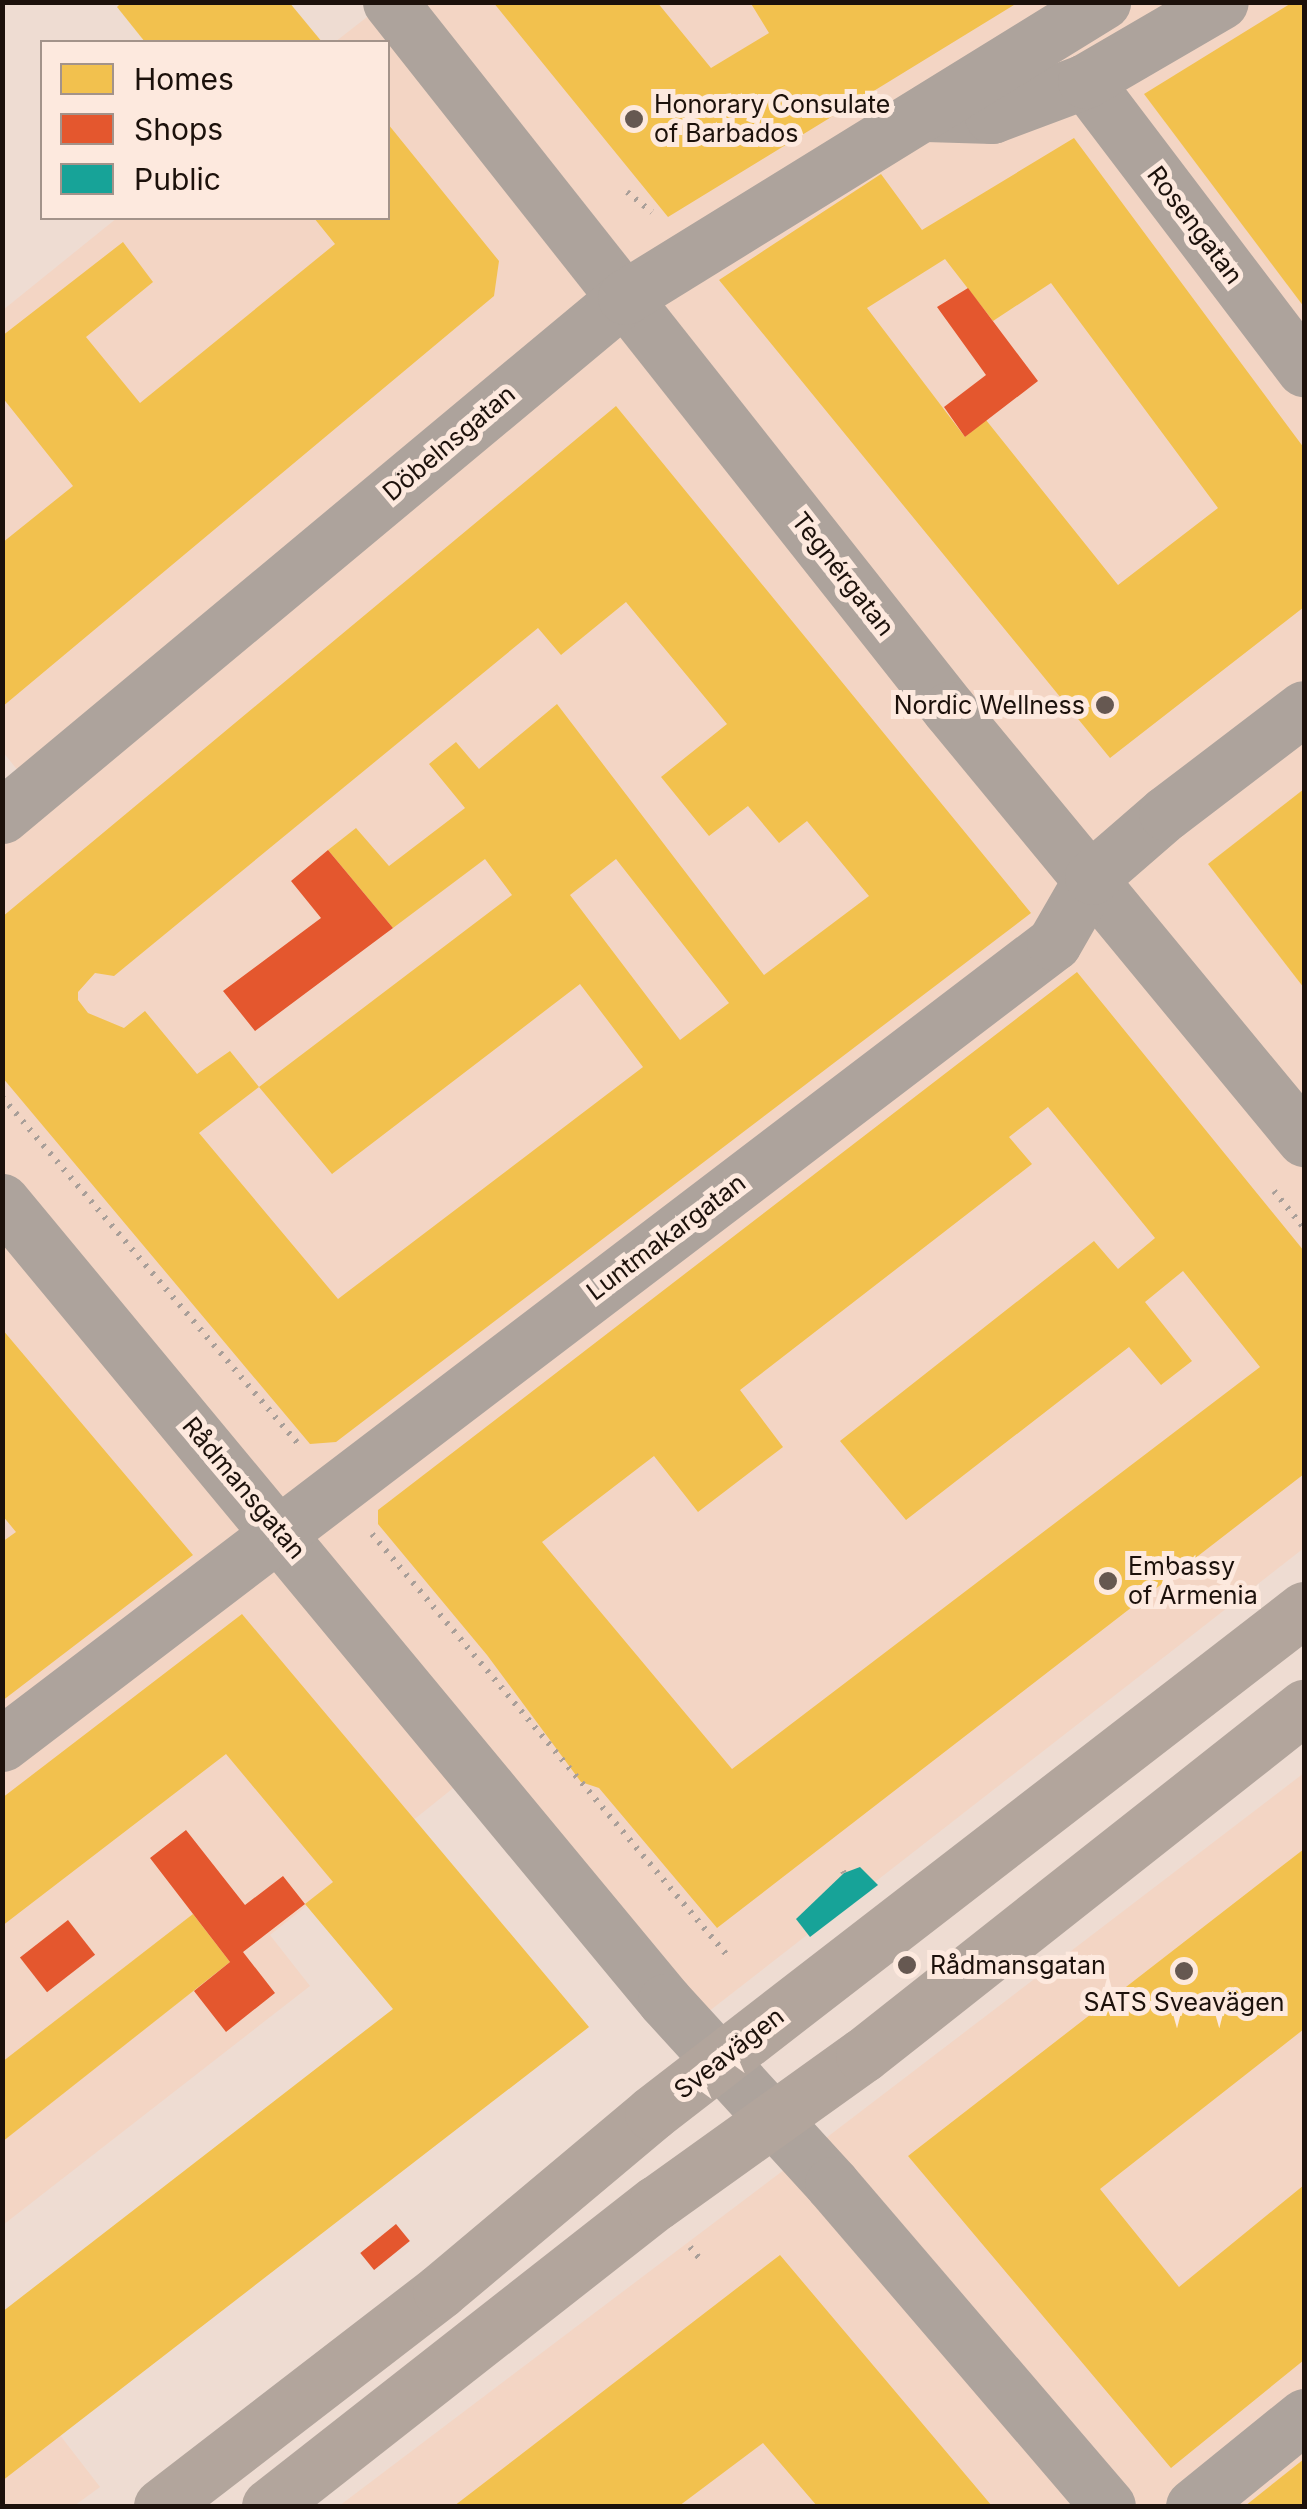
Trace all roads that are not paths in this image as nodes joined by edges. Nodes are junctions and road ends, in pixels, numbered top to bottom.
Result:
1 (390, 2) edge
2 (1104, 2) edge
3 (1222, 2) edge
4 (1085, 81) junction
5 (926, 114) junction
6 (625, 297) junction
7 (1304, 369) edge
8 (1304, 708) edge
9 (2, 816) edge
10 (1092, 878) junction
11 (1304, 1139) edge
12 (2, 1201) edge
13 (280, 1531) junction
14 (1304, 1608) edge
15 (1304, 1707) edge
16 (2, 1744) edge
17 (718, 2061) junction
18 (774, 2118) junction
19 (1304, 2416) edge
20 (161, 2506) edge
21 (269, 2506) edge
22 (1108, 2506) edge
23 (1193, 2506) edge

1 - 6 street, Tegnérgatan
2 - 5 street, Döbelnsgatan
3 - 4 street
4 - 5 street
4 - 7 street, Rosengatan
5 - 6 street, Döbelnsgatan
6 - 9 street, Döbelnsgatan
6 - 10 street, Tegnérgatan
8 - 10 street, Luntmakargatan
10 - 11 street, Tegnérgatan
10 - 13 street, Luntmakargatan
12 - 13 street, Rådmansgatan
13 - 16 street, Luntmakargatan
13 - 17 street, Rådmansgatan
14 - 17 main road, Sveavägen
15 - 18 main road
17 - 18 street, Rådmansgatan
17 - 20 main road, Sveavägen
18 - 21 main road
18 - 22 street, Rådmansgatan
19 - 23 street

